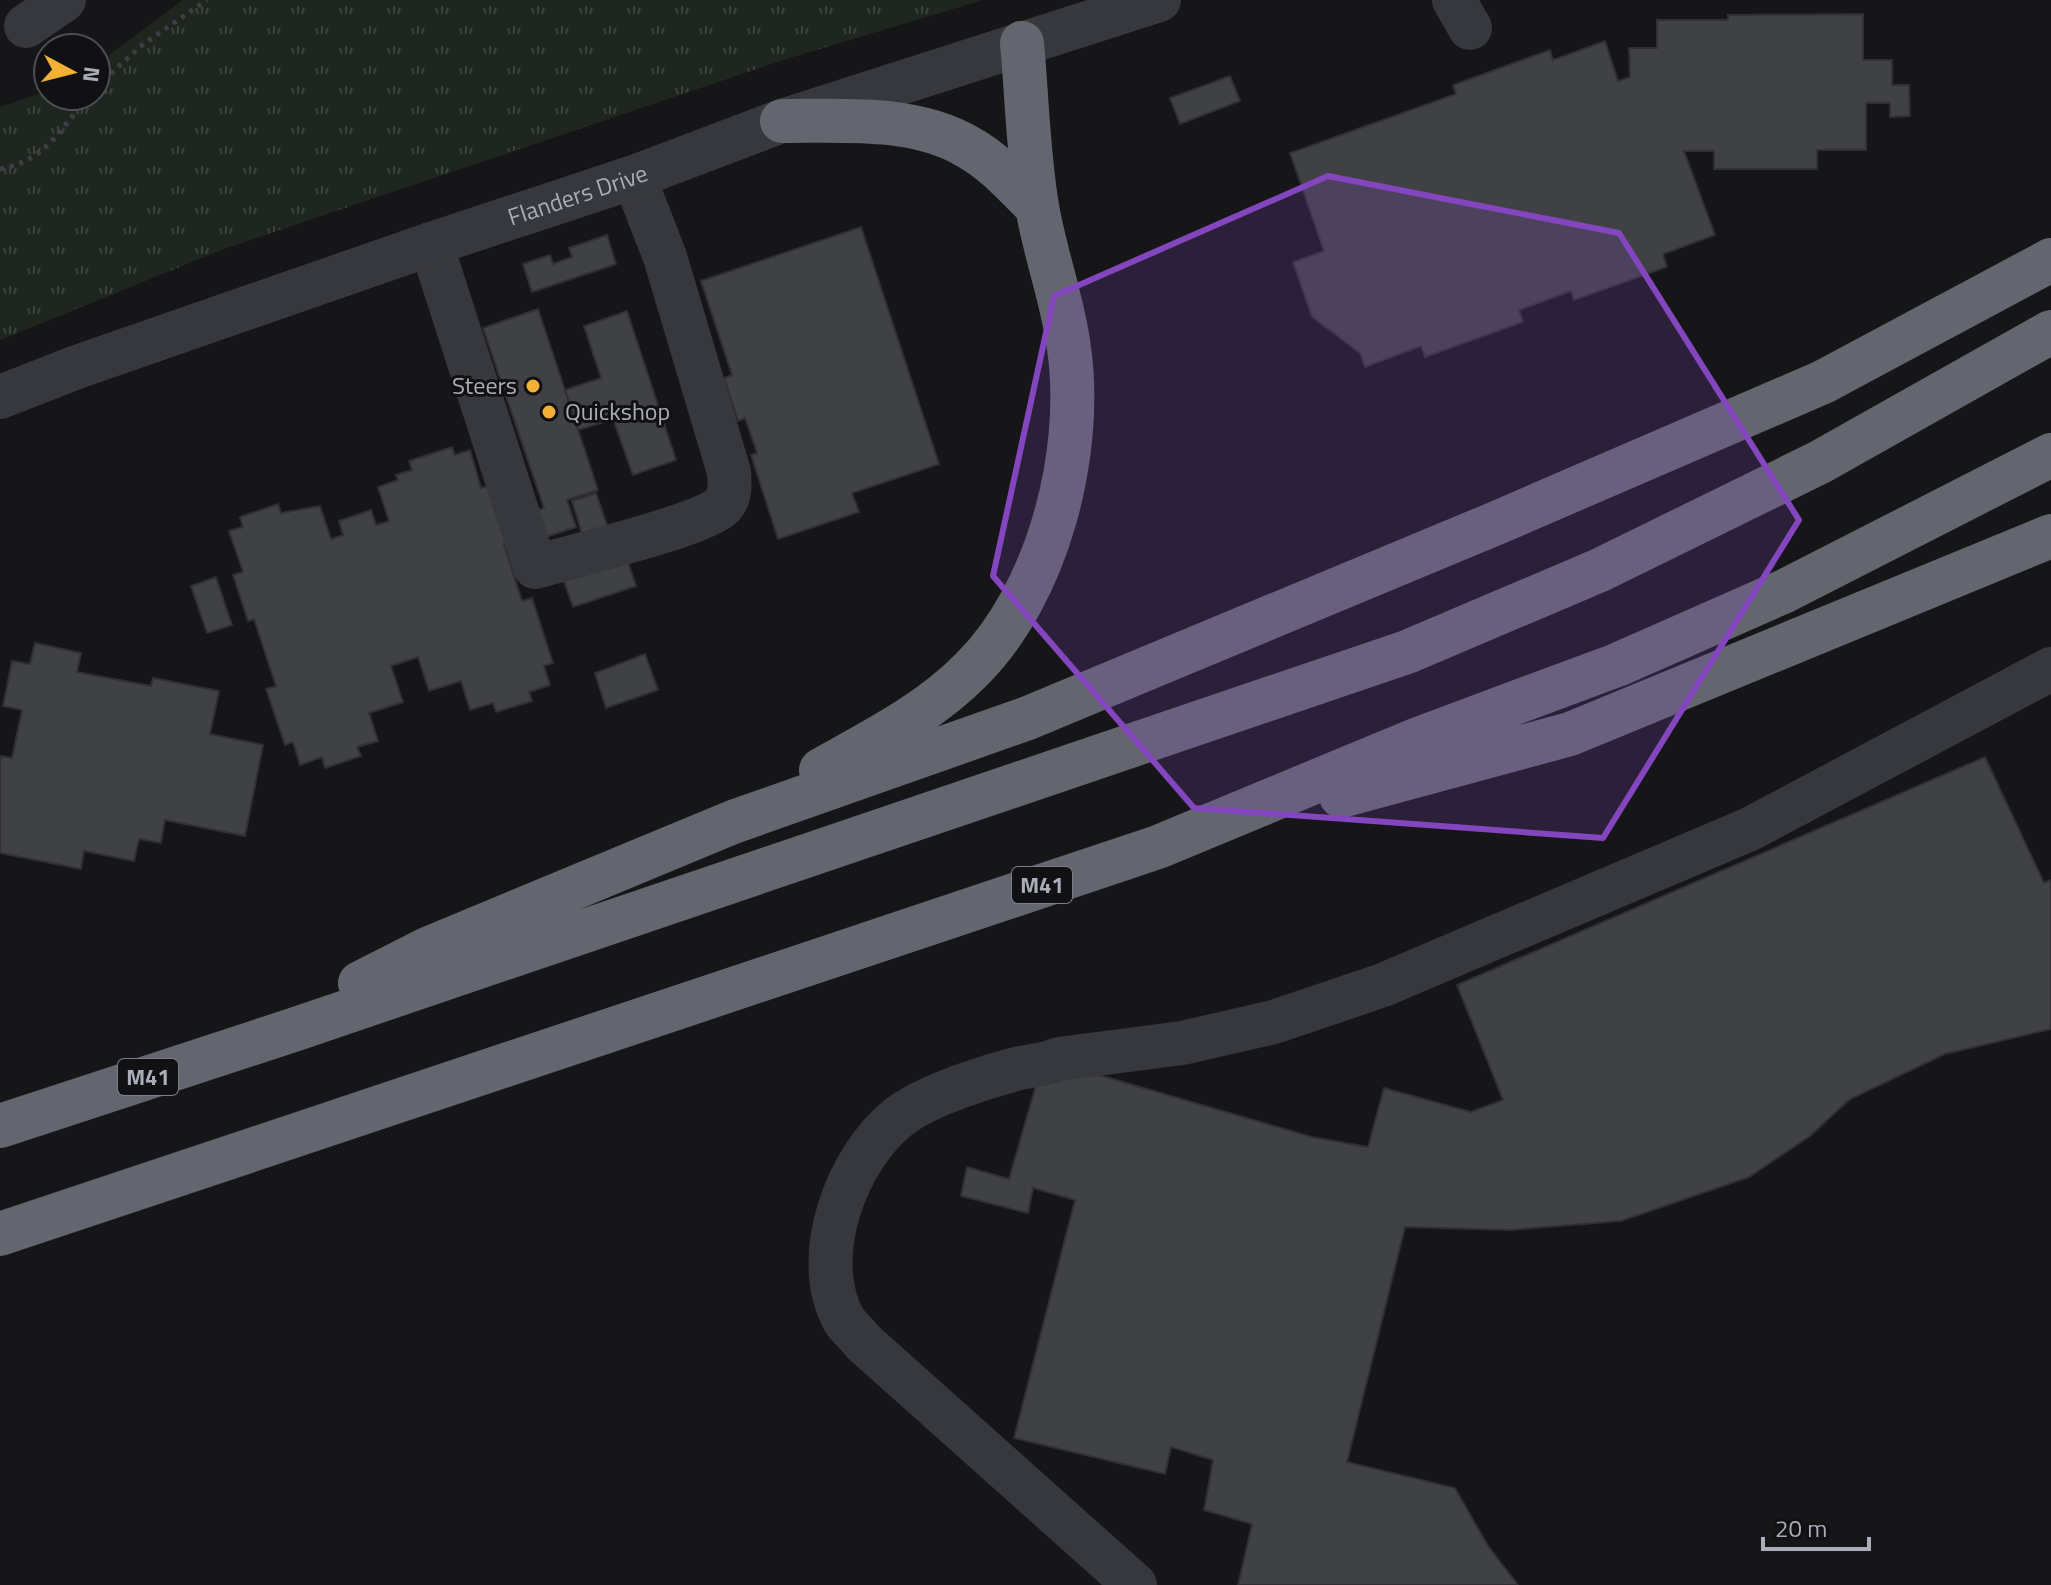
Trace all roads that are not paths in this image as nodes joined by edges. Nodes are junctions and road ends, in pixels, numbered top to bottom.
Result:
1 (64, 0) edge
2 (1159, 0) edge
3 (26, 26) dead end
4 (1022, 43) junction
5 (782, 121) junction
6 (634, 177) junction
7 (1037, 207) junction
8 (431, 244) junction
9 (2051, 260) edge
10 (2051, 332) edge
11 (0, 397) edge
12 (2051, 455) edge
13 (2051, 536) edge
14 (2051, 669) edge
15 (733, 822) junction
16 (1158, 847) junction
17 (296, 1029) junction
18 (0, 1126) edge
19 (0, 1234) edge
20 (1135, 1585) edge

1 - 3 street
2 - 4 street, Flanders Drive
4 - 5 street, Flanders Drive
4 - 7 highway
5 - 6 street, Flanders Drive
5 - 7 highway
6 - 8 street, Flanders Drive
6 - 8 street
7 - 15 highway
8 - 11 street, Flanders Drive
9 - 15 highway
10 - 17 highway, M41
12 - 16 highway, M41
13 - 16 highway
14 - 20 street
15 - 17 highway
16 - 19 highway, M41
17 - 18 highway, M41

